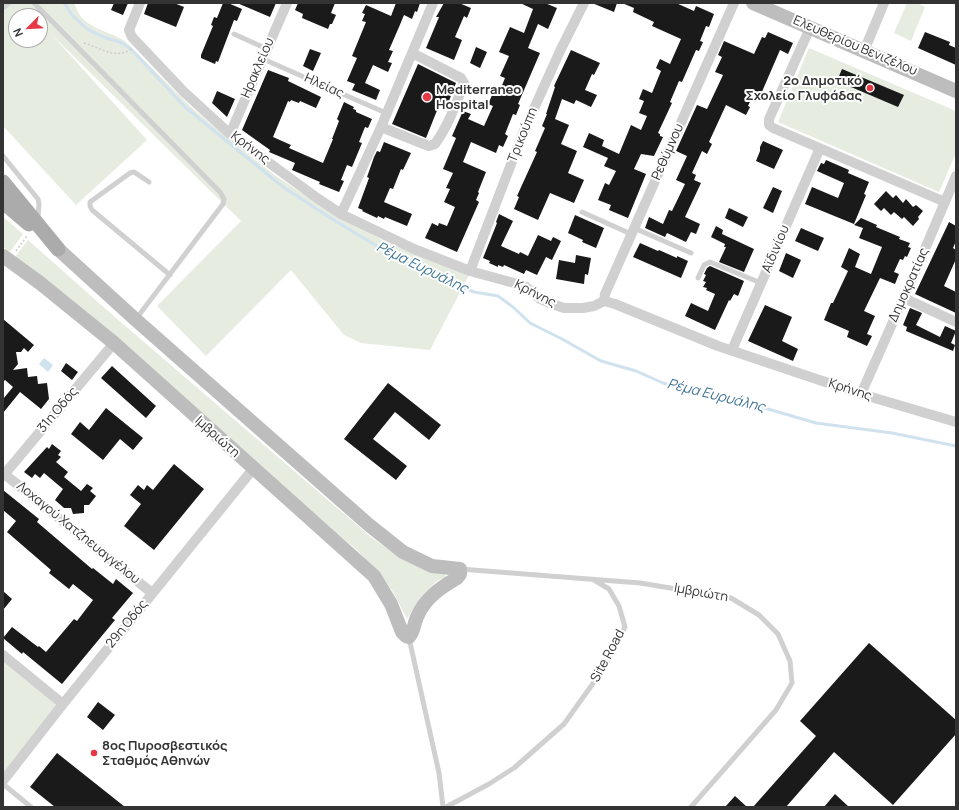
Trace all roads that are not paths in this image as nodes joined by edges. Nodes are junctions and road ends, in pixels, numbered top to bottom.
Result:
1 (8, 3) edge
2 (34, 3) edge
3 (140, 3) edge
4 (287, 3) edge
5 (433, 3) edge
6 (584, 3) edge
7 (734, 3) edge
8 (753, 3) edge
9 (884, 3) edge
10 (3, 8) edge
11 (810, 28) junction
12 (234, 34) dead end
13 (267, 49) junction
14 (864, 50) junction
15 (412, 54) junction
16 (262, 59) junction
17 (956, 90) edge
18 (386, 114) junction
19 (381, 127) junction
20 (230, 134) junction
21 (820, 148) junction
22 (3, 156) edge
23 (956, 176) edge
24 (3, 182) edge
25 (149, 182) dead end
26 (3, 202) edge
27 (945, 202) junction
28 (582, 212) dead end
29 (341, 214) junction
30 (35, 224) junction
31 (633, 231) junction
32 (58, 249) joint
33 (691, 253) dead end
34 (6, 258) edge
35 (470, 271) junction
36 (170, 275) junction
37 (698, 278) dead end
38 (761, 283) junction
39 (904, 298) junction
40 (604, 301) junction
41 (136, 320) junction
42 (956, 322) edge
43 (114, 343) junction
44 (732, 350) junction
45 (861, 394) junction
46 (956, 422) edge
47 (253, 469) junction
48 (4, 474) edge
49 (460, 569) junction
50 (591, 579) junction
51 (152, 593) junction
52 (409, 637) junction
53 (3, 655) edge
54 (63, 704) junction
55 (3, 781) edge
56 (3, 784) edge
57 (31, 807) edge
58 (443, 807) edge
59 (446, 807) edge
60 (691, 807) edge

1 - 10 lane
2 - 36 lane
3 - 20 street, Κρήνης
4 - 13 street, Ηρακλείου
5 - 15 street
6 - 35 street, Τρικούπη
7 - 31 street, Ρεθύμνου
8 - 11 street, Ελευθερίου Βενιζέλου
9 - 14 street
11 - 14 street, Ελευθερίου Βενιζέλου
11 - 21 street
12 - 13 lane
13 - 16 street, Ηρακλείου
14 - 17 street, Ελευθερίου Βενιζέλου
15 - 18 street
15 - 19 street
16 - 18 lane, Ηλείας
16 - 20 street, Ηρακλείου
18 - 19 street
19 - 29 street
20 - 29 street, Κρήνης
21 - 27 street
21 - 38 street, Αϊδινίου
22 - 30 lane
23 - 27 street, Δημοκρατίας
24 - 30 main road
25 - 36 lane
26 - 30 main road
27 - 39 street, Δημοκρατίας
28 - 31 lane
29 - 35 street, Κρήνης
30 - 32 main road
31 - 33 lane
31 - 40 street, Ρεθύμνου
32 - 41 street
34 - 43 street, Ιμβριώτη
35 - 40 street, Κρήνης
36 - 41 lane
37 - 38 lane
38 - 44 street, Αϊδινίου
39 - 42 street
39 - 45 street, Δημοκρατίας
40 - 44 street, Κρήνης
41 - 49 street
43 - 47 street, Ιμβριώτη
43 - 48 street, 31η Οδός
44 - 45 street, Κρήνης
45 - 46 street, Κρήνης
47 - 51 street, 29η Οδός
47 - 52 street, Ιμβριώτη
48 - 51 street, Λοχαγού Χατζηευαγγέλου
49 - 50 lane, Site Road
49 - 52 street
50 - 59 lane, Site Road
50 - 60 lane, Ιμβριώτη
51 - 54 street, 29η Οδός
52 - 58 lane
53 - 54 street
54 - 55 street, 29η Οδός
56 - 57 lane

